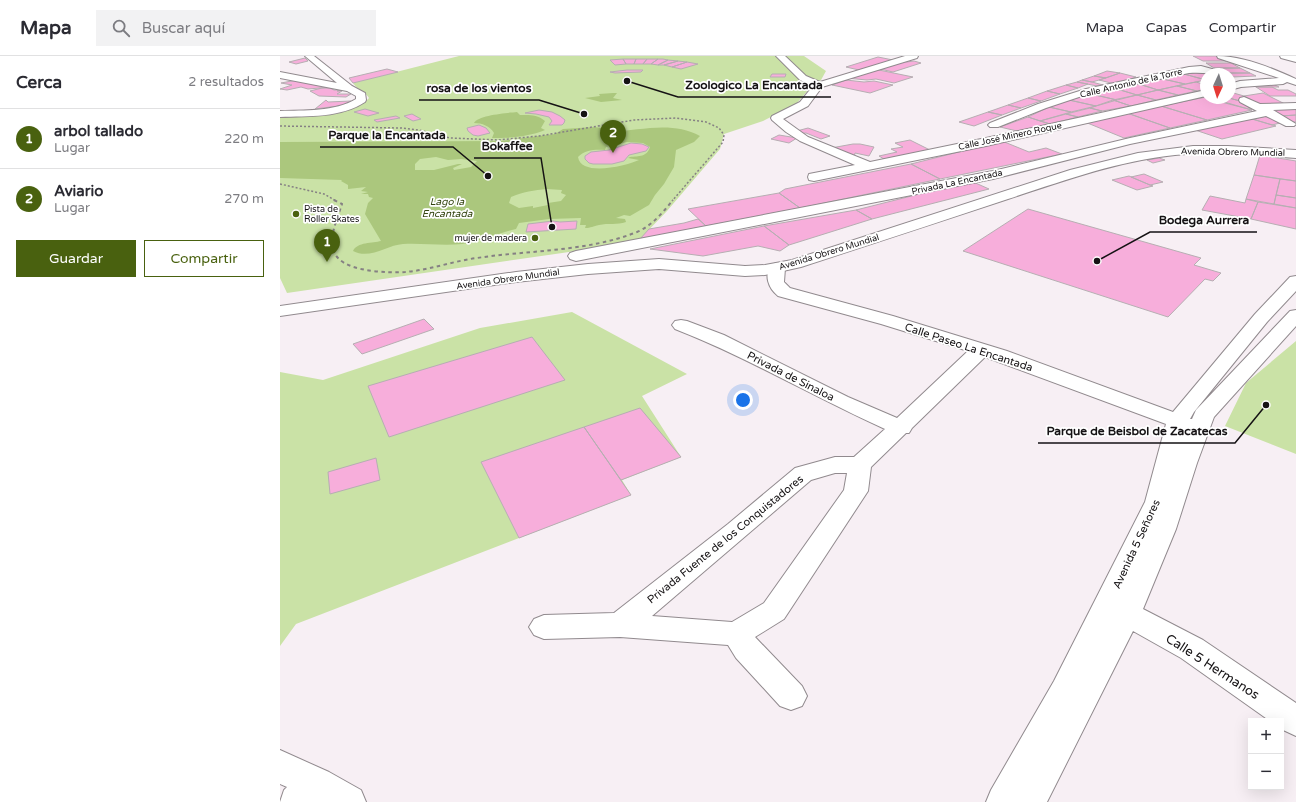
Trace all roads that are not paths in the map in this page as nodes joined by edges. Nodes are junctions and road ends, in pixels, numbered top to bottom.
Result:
1 (309, 56) edge
2 (780, 56) edge
3 (1221, 56) edge
4 (1233, 56) edge
5 (1284, 56) edge
6 (915, 58) edge
7 (1296, 59) edge
8 (320, 64) junction
9 (1200, 69) edge
10 (280, 74) edge
11 (1295, 80) edge
12 (1236, 82) edge
13 (1240, 84) junction
14 (819, 85) junction
15 (1236, 85) edge
16 (349, 88) junction
17 (1200, 94) edge
18 (1244, 100) dead end
19 (1296, 106) edge
20 (1264, 110) junction
21 (280, 114) edge
22 (1290, 124) dead end
23 (994, 125) dead end
24 (1296, 148) edge
25 (1296, 154) edge
26 (869, 166) junction
27 (814, 177) dead end
28 (642, 250) junction
29 (776, 268) junction
30 (1296, 281) edge
31 (280, 303) edge
32 (280, 311) edge
33 (1281, 320) edge
34 (681, 325) dead end
35 (982, 350) junction
36 (1187, 426) junction
37 (901, 428) junction
38 (860, 465) junction
39 (1127, 614) junction
40 (620, 625) junction
41 (544, 627) dead end
42 (736, 634) junction
43 (791, 696) dead end
44 (1296, 720) edge
45 (280, 766) edge
46 (307, 793) edge
47 (348, 802) edge
48 (1004, 802) edge
49 (1028, 802) edge

1 - 8 street
2 - 14 street
3 - 11 street
4 - 11 street
5 - 7 street
6 - 14 street
8 - 10 street
8 - 16 street
9 - 23 street, Calle Antonio de la Torre
10 - 16 street
11 - 13 street
12 - 13 street
13 - 15 street
14 - 26 street
16 - 21 street
17 - 26 street, Calle José Minero Roque
18 - 20 street
19 - 20 street, Privada La Encantada
20 - 22 street
20 - 28 street, Privada La Encantada
24 - 28 street, Avenida Obrero Mundial
25 - 29 street, Avenida Obrero Mundial
26 - 27 street, Calle José Minero Roque
28 - 31 street, Avenida Obrero Mundial
29 - 32 street, Avenida Obrero Mundial
29 - 35 street, Calle Paseo La Encantada
30 - 33 street, Avenida 5 Señores
33 - 36 street, Avenida 5 Señores
34 - 37 street, Privada de Sinaloa
35 - 36 street, Calle Paseo La Encantada
35 - 37 street
36 - 39 street, Avenida 5 Señores
36 - 48 street, Avenida 5 Señores
37 - 38 street
38 - 40 street, Privada Fuente de los Conquistadores
38 - 42 street
39 - 44 street, Calle 5 Hermanos
39 - 49 street, Avenida 5 Señores
40 - 41 street
40 - 42 street
42 - 43 street
45 - 46 street
46 - 47 street

